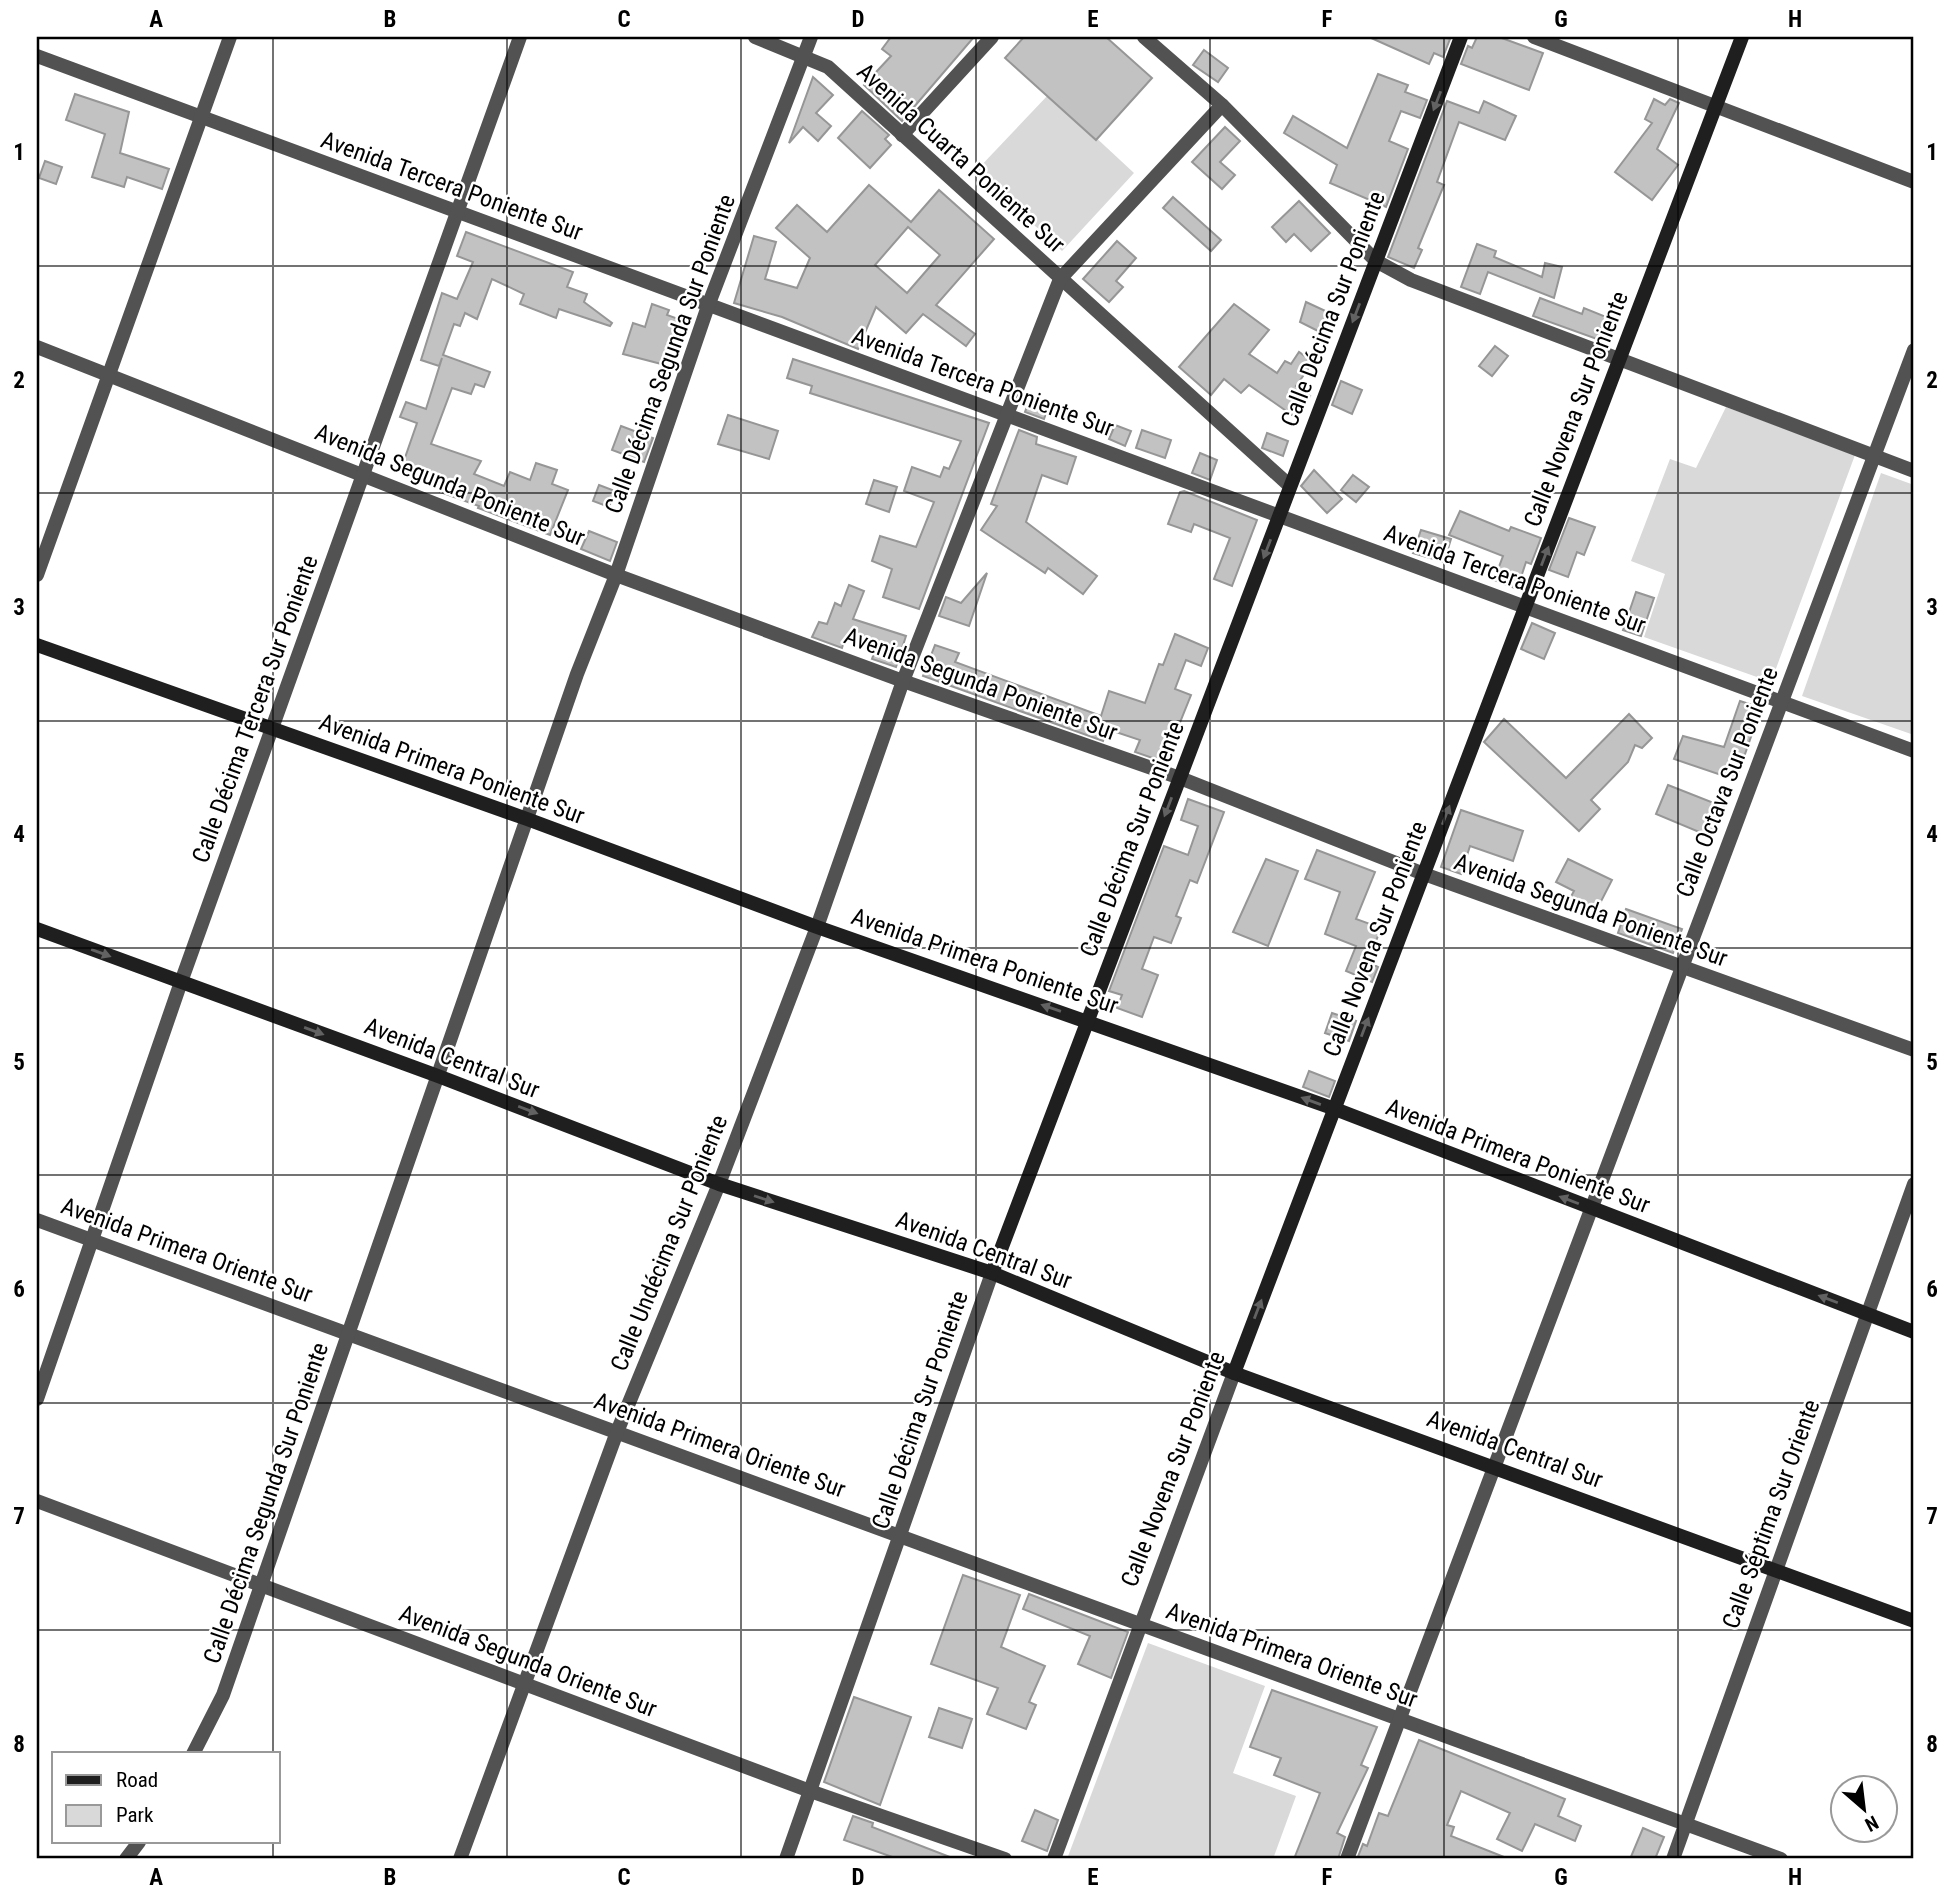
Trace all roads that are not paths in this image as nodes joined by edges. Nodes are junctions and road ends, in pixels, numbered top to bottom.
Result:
1 (230, 37) edge
2 (520, 37) edge
3 (755, 37) edge
4 (811, 37) edge
5 (992, 37) edge
6 (1144, 37) edge
7 (1461, 37) edge
8 (1534, 37) edge
9 (1742, 37) edge
10 (1158, 42) edge
11 (804, 55) junction
12 (37, 56) edge
13 (1717, 104) junction
14 (1222, 105) junction
15 (201, 117) junction
16 (902, 135) junction
17 (1914, 181) edge
18 (457, 211) junction
19 (1376, 261) junction
20 (1060, 279) junction
21 (709, 306) junction
22 (37, 347) edge
23 (1914, 350) edge
24 (1620, 358) junction
25 (109, 374) junction
26 (1007, 414) junction
27 (1874, 456) junction
28 (1914, 471) edge
29 (363, 475) junction
30 (1290, 486) junction
31 (1279, 516) junction
32 (37, 575) edge
33 (616, 575) junction
34 (1525, 608) junction
35 (37, 645) edge
36 (903, 681) junction
37 (1782, 701) junction
38 (272, 729) junction
39 (1914, 751) edge
40 (1180, 778) junction
41 (527, 819) junction
42 (1424, 874) junction
43 (817, 927) junction
44 (37, 929) edge
45 (1682, 967) junction
46 (181, 982) junction
47 (1087, 1021) junction
48 (1914, 1050) edge
49 (438, 1076) junction
50 (1335, 1109) junction
51 (719, 1184) junction
52 (1914, 1184) edge
53 (1592, 1209) junction
54 (37, 1220) edge
55 (92, 1240) junction
56 (992, 1273) junction
57 (1867, 1314) junction
58 (1914, 1332) edge
59 (349, 1334) junction
60 (1234, 1373) junction
61 (37, 1399) edge
62 (617, 1432) junction
63 (1496, 1466) junction
64 (37, 1501) edge
65 (900, 1535) junction
66 (1776, 1568) junction
67 (261, 1586) junction
68 (1914, 1621) edge
69 (1139, 1624) junction
70 (524, 1684) junction
71 (1401, 1718) junction
72 (194, 1752) edge
73 (810, 1791) junction
74 (1686, 1824) junction
75 (138, 1843) edge
76 (126, 1859) edge
77 (460, 1859) edge
78 (786, 1859) edge
79 (1005, 1859) edge
80 (1054, 1859) edge
81 (1348, 1859) edge
82 (1673, 1859) edge
83 (1781, 1859) edge

1 - 15 street
2 - 18 street, Calle Décima Tercera Sur Poniente
3 - 11 street, Avenida Cuarta Poniente Sur
4 - 11 street, Calle Décima Segunda Sur Poniente
5 - 16 street
6 - 10 street
7 -> 19 street, Calle Décima Sur Poniente
8 - 13 street
9 - 13 street, Calle Novena Sur Poniente
10 - 14 street
11 - 16 street, Avenida Cuarta Poniente Sur
11 - 21 street, Calle Décima Segunda Sur Poniente
12 - 15 street, Avenida Tercera Poniente Sur
13 - 17 street
13 - 24 street, Calle Novena Sur Poniente
14 - 19 street
14 - 20 street
15 - 18 street, Avenida Tercera Poniente Sur
15 - 25 street
16 - 20 street, Avenida Cuarta Poniente Sur
18 - 21 street, Avenida Tercera Poniente Sur
18 - 29 street, Calle Décima Tercera Sur Poniente
19 - 24 street
19 -> 30 street, Calle Décima Sur Poniente
20 - 26 street, Calle Undécima Sur Poniente
20 - 30 street, Avenida Cuarta Poniente Sur
21 - 26 street, Avenida Tercera Poniente Sur
21 - 33 street, Calle Décima Segunda Sur Poniente
22 - 25 street, Avenida Segunda Poniente Sur
23 - 27 street, Calle Octava Sur Poniente
24 - 27 street
34 -> 24 street, Calle Novena Sur Poniente
25 - 29 street, Avenida Segunda Poniente Sur
25 - 32 street
26 - 31 street, Avenida Tercera Poniente Sur
26 - 36 street, Calle Undécima Sur Poniente
27 - 28 street
27 - 37 street, Calle Octava Sur Poniente
29 - 33 street, Avenida Segunda Poniente Sur
29 - 38 street, Calle Décima Tercera Sur Poniente
30 - 31 street, Calle Décima Sur Poniente
31 - 34 street, Avenida Tercera Poniente Sur
31 -> 40 street, Calle Décima Sur Poniente
33 - 36 street, Avenida Segunda Poniente Sur
33 - 41 street, Calle Décima Segunda Sur Poniente
34 - 37 street, Avenida Tercera Poniente Sur
42 -> 34 street, Calle Novena Sur Poniente
35 - 38 street, Avenida Primera Poniente Sur
36 - 40 street, Avenida Segunda Poniente Sur
36 - 43 street, Calle Undécima Sur Poniente
37 - 39 street, Avenida Tercera Poniente Sur
37 - 45 street, Calle Octava Sur Poniente
38 - 41 street, Avenida Primera Poniente Sur
38 - 46 street, Calle Décima Tercera Sur Poniente
40 - 42 street, Avenida Segunda Poniente Sur
40 -> 47 street, Calle Décima Sur Poniente
41 - 43 street, Avenida Primera Poniente Sur
41 - 49 street, Calle Décima Segunda Sur Poniente
42 - 45 street, Avenida Segunda Poniente Sur
50 -> 42 street, Calle Novena Sur Poniente
47 -> 43 street, Avenida Primera Poniente Sur
43 - 51 street, Calle Undécima Sur Poniente
44 -> 46 street, Avenida Central Sur
45 - 48 street, Avenida Segunda Poniente Sur
45 - 53 street, Calle Octava Sur Poniente
46 -> 49 street, Avenida Central Sur
46 - 55 street, Calle Décima Tercera Sur Poniente
50 -> 47 street, Avenida Primera Poniente Sur
47 - 56 street, Calle Décima Sur Poniente
49 -> 51 street, Avenida Central Sur
49 - 59 street, Calle Décima Segunda Sur Poniente
53 -> 50 street, Avenida Primera Poniente Sur
60 -> 50 street, Calle Novena Sur Poniente
51 -> 56 street, Avenida Central Sur
51 - 62 street, Calle Undécima Sur Poniente
52 - 57 street, Calle Séptima Sur Oriente
57 -> 53 street, Avenida Primera Poniente Sur
53 - 63 street, Calle Octava Sur Poniente
54 - 55 street, Avenida Primera Oriente Sur
55 - 59 street, Avenida Primera Oriente Sur
55 - 61 street, Calle Décima Tercera Sur Poniente
56 - 60 street, Avenida Central Sur
56 - 65 street, Calle Décima Sur Poniente
57 - 58 street, Avenida Primera Poniente Sur
57 - 66 street, Calle Séptima Sur Oriente
59 - 62 street, Avenida Primera Oriente Sur
59 - 67 street, Calle Décima Segunda Sur Poniente
60 - 63 street, Avenida Central Sur
60 - 69 street, Calle Novena Sur Poniente
62 - 65 street, Avenida Primera Oriente Sur
62 - 70 street, Calle Undécima Sur Poniente
63 - 66 street, Avenida Central Sur
63 - 71 street, Calle Octava Sur Poniente
64 - 67 street, Avenida Segunda Oriente Sur
65 - 69 street, Avenida Primera Oriente Sur
65 - 73 street, Calle Décima Sur Poniente
66 - 68 street, Avenida Central Sur
66 - 74 street, Calle Séptima Sur Oriente
67 - 70 street, Avenida Segunda Oriente Sur
67 - 72 street, Calle Décima Segunda Sur Poniente
69 - 71 street, Avenida Primera Oriente Sur
69 - 80 street, Calle Novena Sur Poniente
70 - 73 street, Avenida Segunda Oriente Sur
70 - 77 street, Calle Undécima Sur Poniente
71 - 74 street, Avenida Primera Oriente Sur
71 - 81 street, Calle Octava Sur Poniente
73 - 78 street, Calle Décima Sur Poniente
73 - 79 street, Avenida Segunda Oriente Sur
74 - 82 street, Calle Séptima Sur Oriente
74 - 83 street, Avenida Primera Oriente Sur
75 - 76 street

